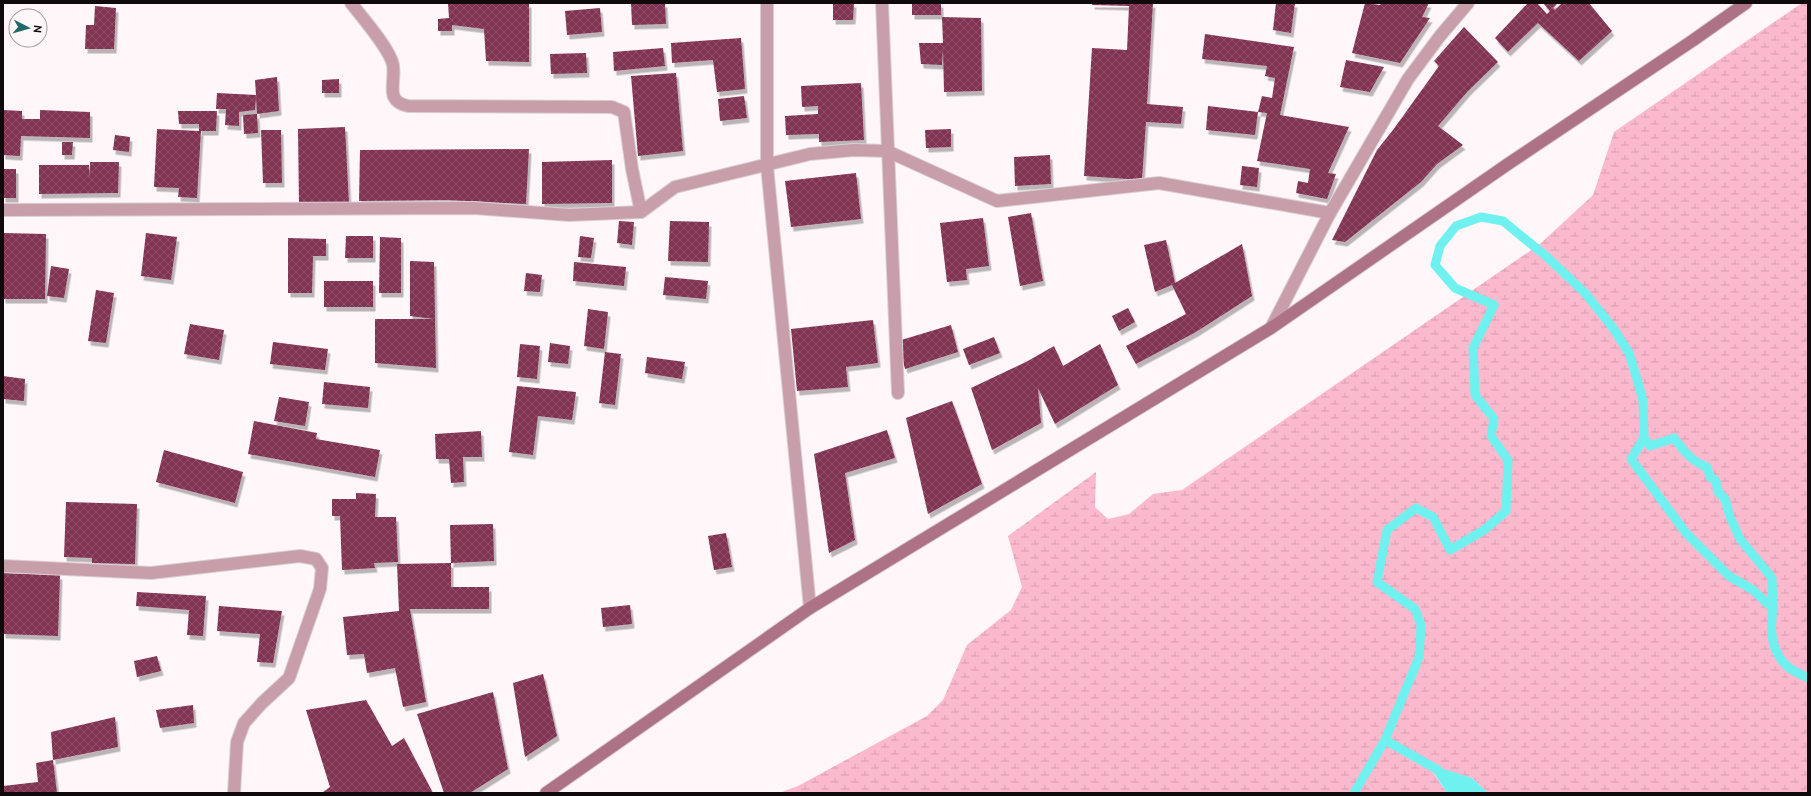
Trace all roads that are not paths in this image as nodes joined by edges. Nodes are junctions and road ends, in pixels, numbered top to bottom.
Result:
1 (351, 3) edge
2 (767, 3) edge
3 (882, 3) edge
4 (1468, 3) edge
5 (1746, 3) edge
6 (887, 151) junction
7 (767, 166) junction
8 (3, 210) edge
9 (641, 212) junction
10 (1330, 213) junction
11 (1271, 328) junction
12 (898, 393) dead end
13 (3, 566) edge
14 (810, 608) junction
15 (234, 793) edge
16 (546, 793) edge

1 - 9 street
2 - 7 street
3 - 6 street
4 - 10 street
5 - 11 street
6 - 7 street
6 - 10 street
6 - 12 street
7 - 9 street
7 - 14 street
8 - 9 street
10 - 11 street
11 - 14 street
13 - 15 street
14 - 16 street

